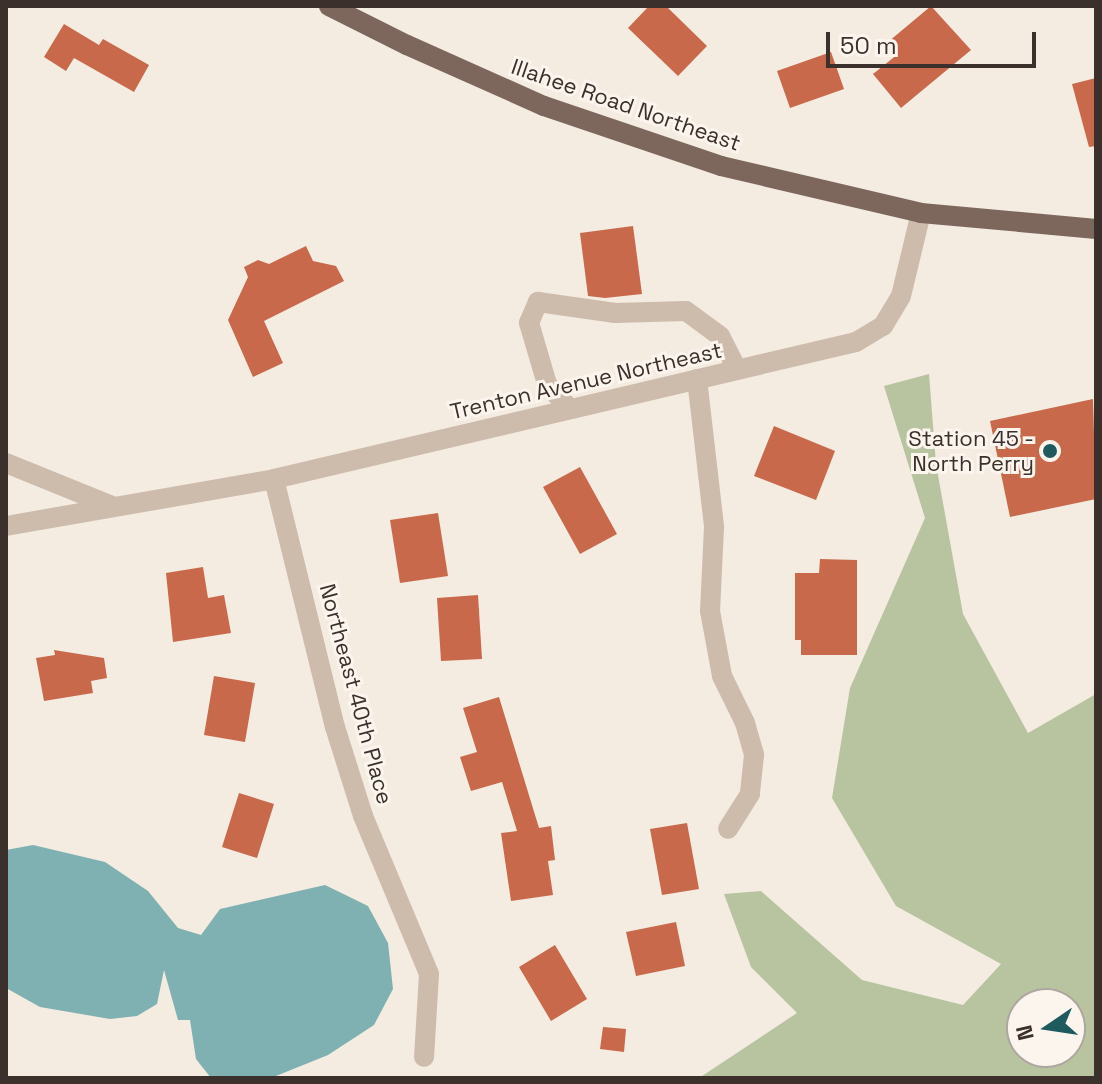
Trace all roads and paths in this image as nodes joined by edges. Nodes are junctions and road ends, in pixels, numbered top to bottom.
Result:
1 (329, 6) edge
2 (921, 213) junction
3 (1096, 229) edge
4 (737, 370) junction
5 (697, 379) junction
6 (570, 409) junction
7 (6, 463) edge
8 (274, 479) junction
9 (112, 506) junction
10 (6, 526) edge
11 (728, 829) dead end
12 (424, 1057) dead end

1 - 2 main road, Illahee Road Northeast
2 - 3 main road
2 - 4 street, Trenton Avenue Northeast
4 - 5 street, Trenton Avenue Northeast
4 - 6 street
5 - 6 street, Trenton Avenue Northeast
5 - 11 street
6 - 8 street, Trenton Avenue Northeast
7 - 9 street
8 - 9 street, Trenton Avenue Northeast
8 - 12 street, Northeast 40th Place
9 - 10 street, Trenton Avenue Northeast

